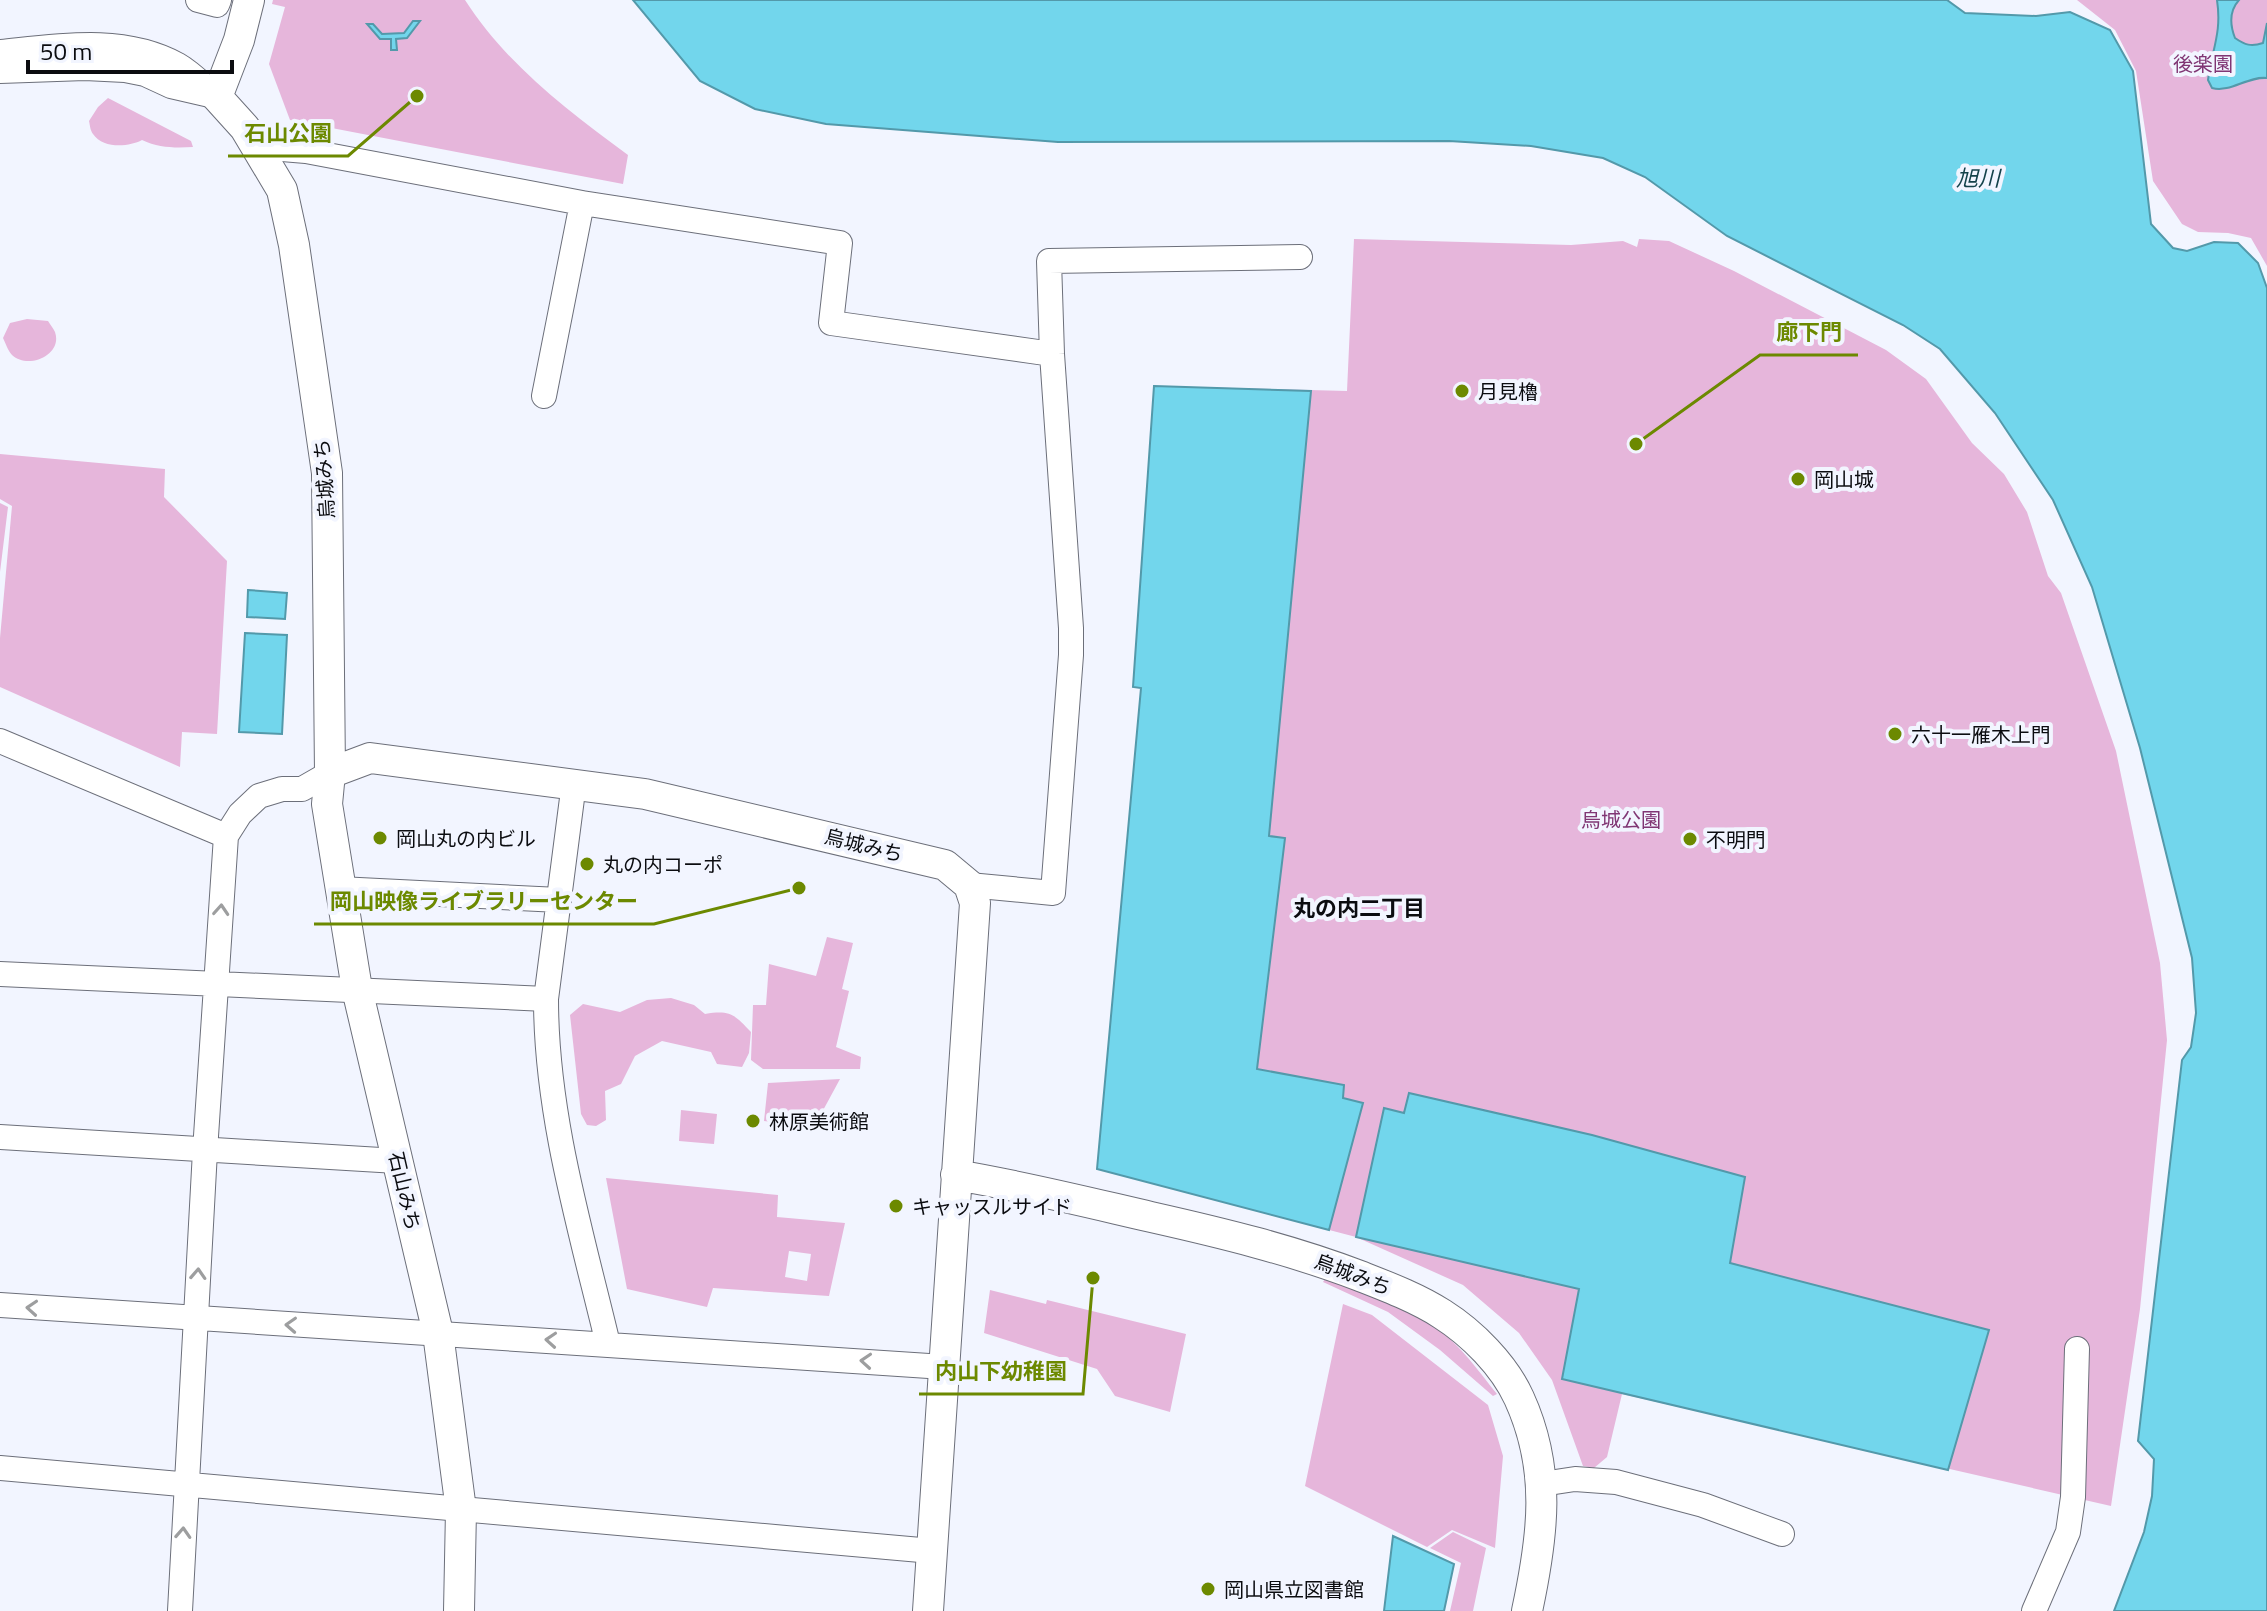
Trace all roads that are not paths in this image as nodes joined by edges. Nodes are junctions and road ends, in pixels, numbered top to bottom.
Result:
1 (198, 0) edge
2 (219, 0) edge
3 (249, 0) edge
4 (0, 52) edge
5 (0, 71) edge
6 (217, 97) junction
7 (258, 147) junction
8 (582, 203) junction
9 (1300, 257) dead end
10 (1052, 354) junction
11 (544, 396) dead end
12 (0, 741) edge
13 (330, 773) junction
14 (574, 783) junction
15 (226, 836) junction
16 (969, 885) junction
17 (339, 889) junction
18 (559, 900) junction
19 (0, 974) edge
20 (216, 984) junction
21 (357, 989) junction
22 (546, 999) junction
23 (0, 1137) edge
24 (205, 1151) junction
25 (397, 1161) junction
26 (956, 1175) junction
27 (0, 1305) edge
28 (196, 1319) junction
29 (438, 1333) junction
30 (608, 1344) junction
31 (2077, 1349) dead end
32 (944, 1367) junction
33 (0, 1468) edge
34 (186, 1483) junction
35 (1542, 1484) junction
36 (461, 1510) junction
37 (1782, 1534) dead end
38 (932, 1551) junction
39 (180, 1611) edge
40 (459, 1611) edge
41 (928, 1611) edge
42 (1527, 1611) edge
43 (2034, 1611) edge

1 - 2 street
3 - 6 street
4 - 6 street, 烏城みち
5 - 6 street
6 - 7 street, 烏城みち
7 - 8 street
7 - 13 street, 烏城みち
8 - 10 street
8 - 11 street
9 - 10 street
10 - 16 street
12 - 15 street
13 - 14 street, 烏城みち
13 - 15 street
13 - 17 street, 石山みち
14 - 16 street, 烏城みち
14 - 18 street
20 -> 15 street
16 - 26 street
17 - 18 street
17 - 21 street, 石山みち
18 - 22 street
19 - 20 street
20 - 21 street
20 - 24 street
21 - 22 street
21 - 25 street, 石山みち
22 - 30 street
23 - 24 street
24 - 25 street
28 -> 24 street
25 - 29 street, 石山みち
26 - 32 street
26 - 35 street, 烏城みち
28 -> 27 street
29 -> 28 street
28 - 34 street
30 -> 29 street
29 - 36 street, 石山みち
32 -> 30 street
31 - 43 street
32 - 38 street
33 - 34 street
34 - 36 street
39 -> 34 street
35 - 37 street
35 - 42 street, 烏城みち
36 - 38 street
36 - 40 street, 石山みち
38 - 41 street

